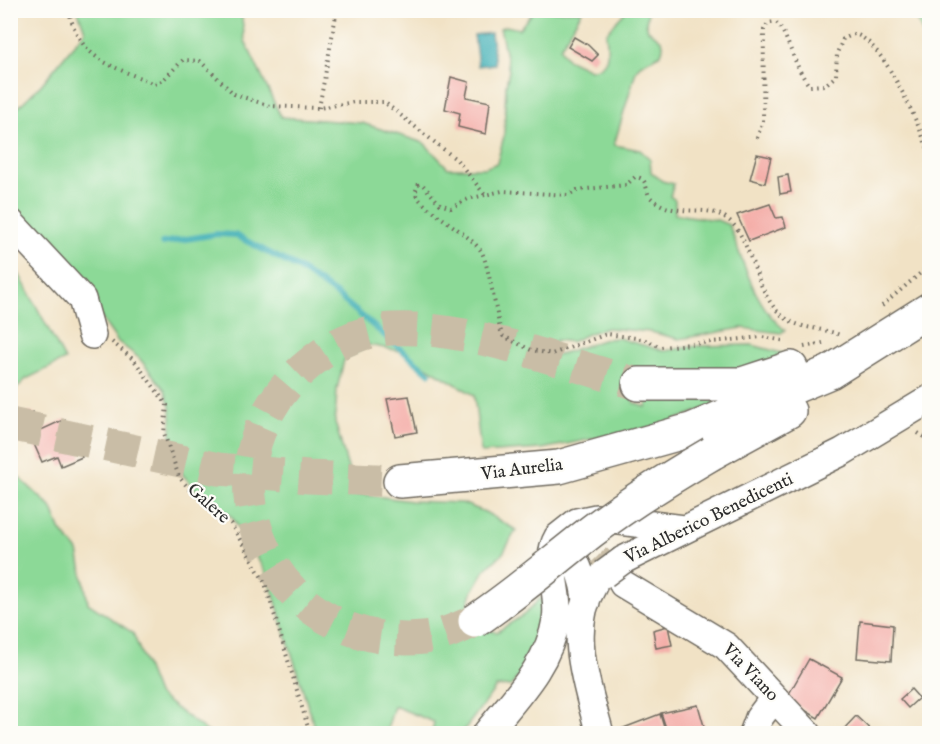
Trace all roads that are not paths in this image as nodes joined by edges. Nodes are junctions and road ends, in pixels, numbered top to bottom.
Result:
1 (10, 222) edge
2 (930, 309) edge
3 (92, 335) road end
4 (639, 384) tunnel mouth
5 (930, 399) edge
6 (400, 481) tunnel mouth
7 (684, 529) junction
8 (558, 537) junction
9 (617, 573) junction
10 (586, 602) junction
11 (475, 621) tunnel mouth
12 (774, 698) junction
13 (486, 734) edge
14 (600, 734) edge
15 (753, 734) edge
16 (808, 734) edge

1 - 3 street
2 - 4 highway
2 - 6 highway, Via Aurelia
2 - 11 highway, bridge
5 - 7 street, Via Alberico Benedicenti
7 - 8 street
7 - 9 street, Via Alberico Benedicenti
8 - 10 street
8 - 13 street
9 - 10 street, Via Alberico Benedicenti
9 - 12 street, Via Viano
10 - 14 street, Via Alberico Benedicenti
12 - 15 street
12 - 16 street, Via Viano

